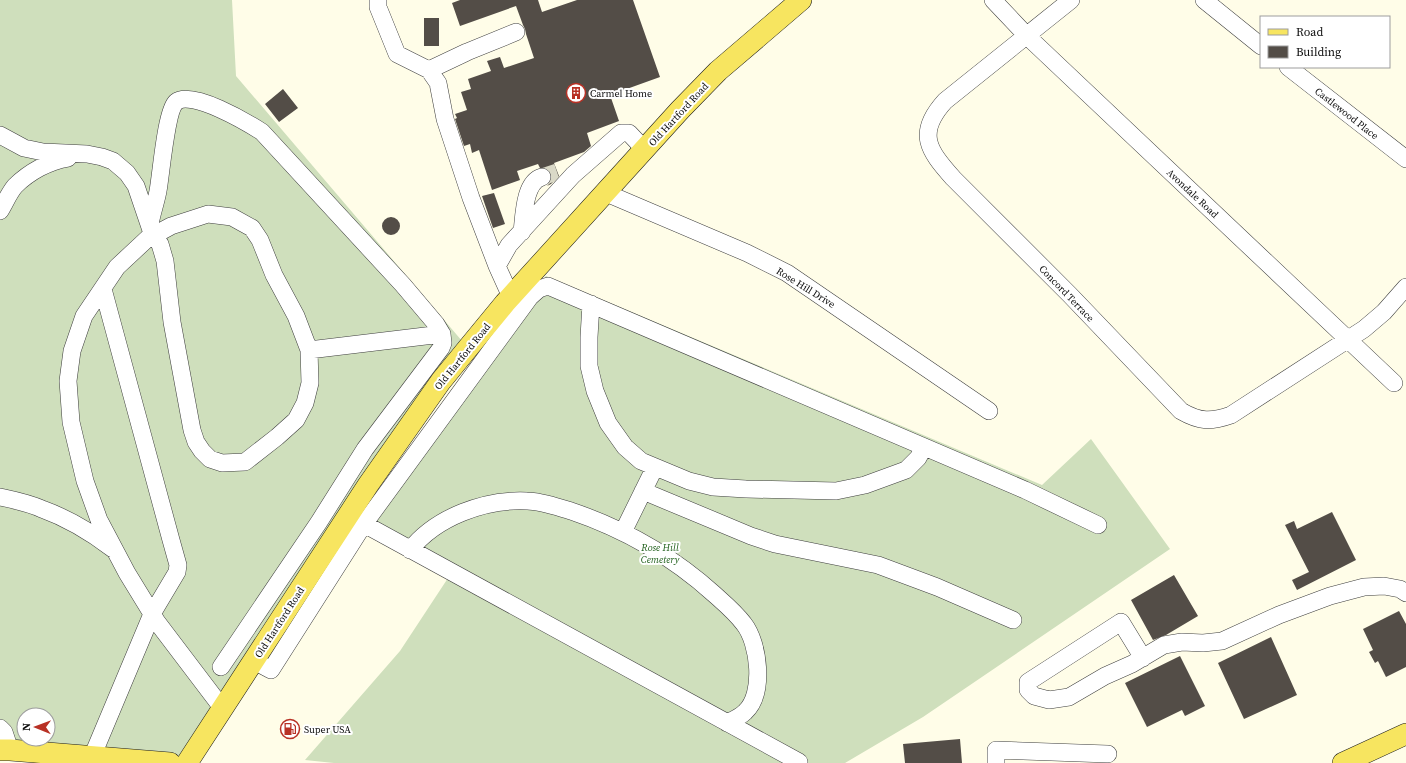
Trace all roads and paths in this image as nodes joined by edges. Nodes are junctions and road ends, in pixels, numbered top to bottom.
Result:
1 (378, 0) edge
2 (800, 0) edge
3 (993, 0) edge
4 (1071, 0) edge
5 (1204, 0) edge
6 (516, 32) dead end
7 (1027, 36) junction
8 (1260, 45) edge
9 (1289, 68) edge
10 (429, 70) junction
11 (0, 135) edge
12 (645, 150) junction
13 (87, 154) junction
14 (1406, 159) edge
15 (577, 171) junction
16 (606, 193) junction
17 (0, 211) edge
18 (151, 230) junction
19 (522, 232) junction
20 (497, 266) junction
21 (1406, 287) edge
22 (103, 288) junction
23 (511, 297) junction
24 (591, 304) junction
25 (442, 334) junction
26 (1348, 340) junction
27 (309, 350) junction
28 (1394, 383) dead end
29 (989, 411) dead end
30 (924, 447) junction
31 (655, 467) junction
32 (0, 485) edge
33 (643, 491) junction
34 (0, 497) edge
35 (24, 503) junction
36 (364, 524) junction
37 (1098, 525) dead end
38 (95, 527) junction
39 (623, 532) junction
40 (410, 550) junction
41 (1406, 593) edge
42 (152, 614) junction
43 (1013, 620) dead end
44 (1143, 658) junction
45 (221, 667) junction
46 (249, 667) junction
47 (200, 678) junction
48 (223, 708) junction
49 (727, 723) junction
50 (0, 728) edge
51 (1406, 734) edge
52 (5, 750) edge
53 (1108, 754) dead end
54 (92, 756) junction
55 (799, 762) dead end
56 (170, 763) edge
57 (187, 763) edge
58 (996, 763) edge
59 (1343, 763) edge

1 - 10 street
2 - 12 main road, Old Hartford Road
3 - 7 street, Avondale Road
4 - 7 street
5 - 8 street
6 - 10 street
7 - 26 street, Avondale Road
7 - 26 street, Concord Terrace
9 - 14 street, Castlewood Place
10 - 20 street
11 - 13 street
12 - 15 street
12 - 16 main road, Old Hartford Road
13 - 17 street
13 - 18 street
15 - 19 street
15 - 19 street
16 - 23 main road, Old Hartford Road
16 - 29 street, Rose Hill Drive
18 - 22 street
18 - 25 street
18 - 27 street
18 - 27 street
19 - 20 street
20 - 23 street
21 - 26 street
22 - 38 street
22 - 42 street
23 - 46 main road, Old Hartford Road
24 - 30 street
24 - 31 street
24 - 36 street
25 - 27 street
25 - 45 street
26 - 28 street, Avondale Road
30 - 31 street
30 - 37 street
31 - 33 street
32 - 35 street
33 - 39 street
33 - 43 street
34 - 35 street
35 - 38 street
36 - 40 street
36 - 46 street
38 - 42 street
39 - 40 street
39 - 49 street
40 - 49 street
41 - 44 street
42 - 47 street
42 - 54 street
44 - 44 street
45 - 46 street
45 - 47 street
46 - 48 main road, Old Hartford Road
47 - 48 street
48 - 57 main road, Old Hartford Road
49 - 55 street
50 - 52 street
51 - 59 main road
52 - 54 main road
53 - 58 street
54 - 56 main road

